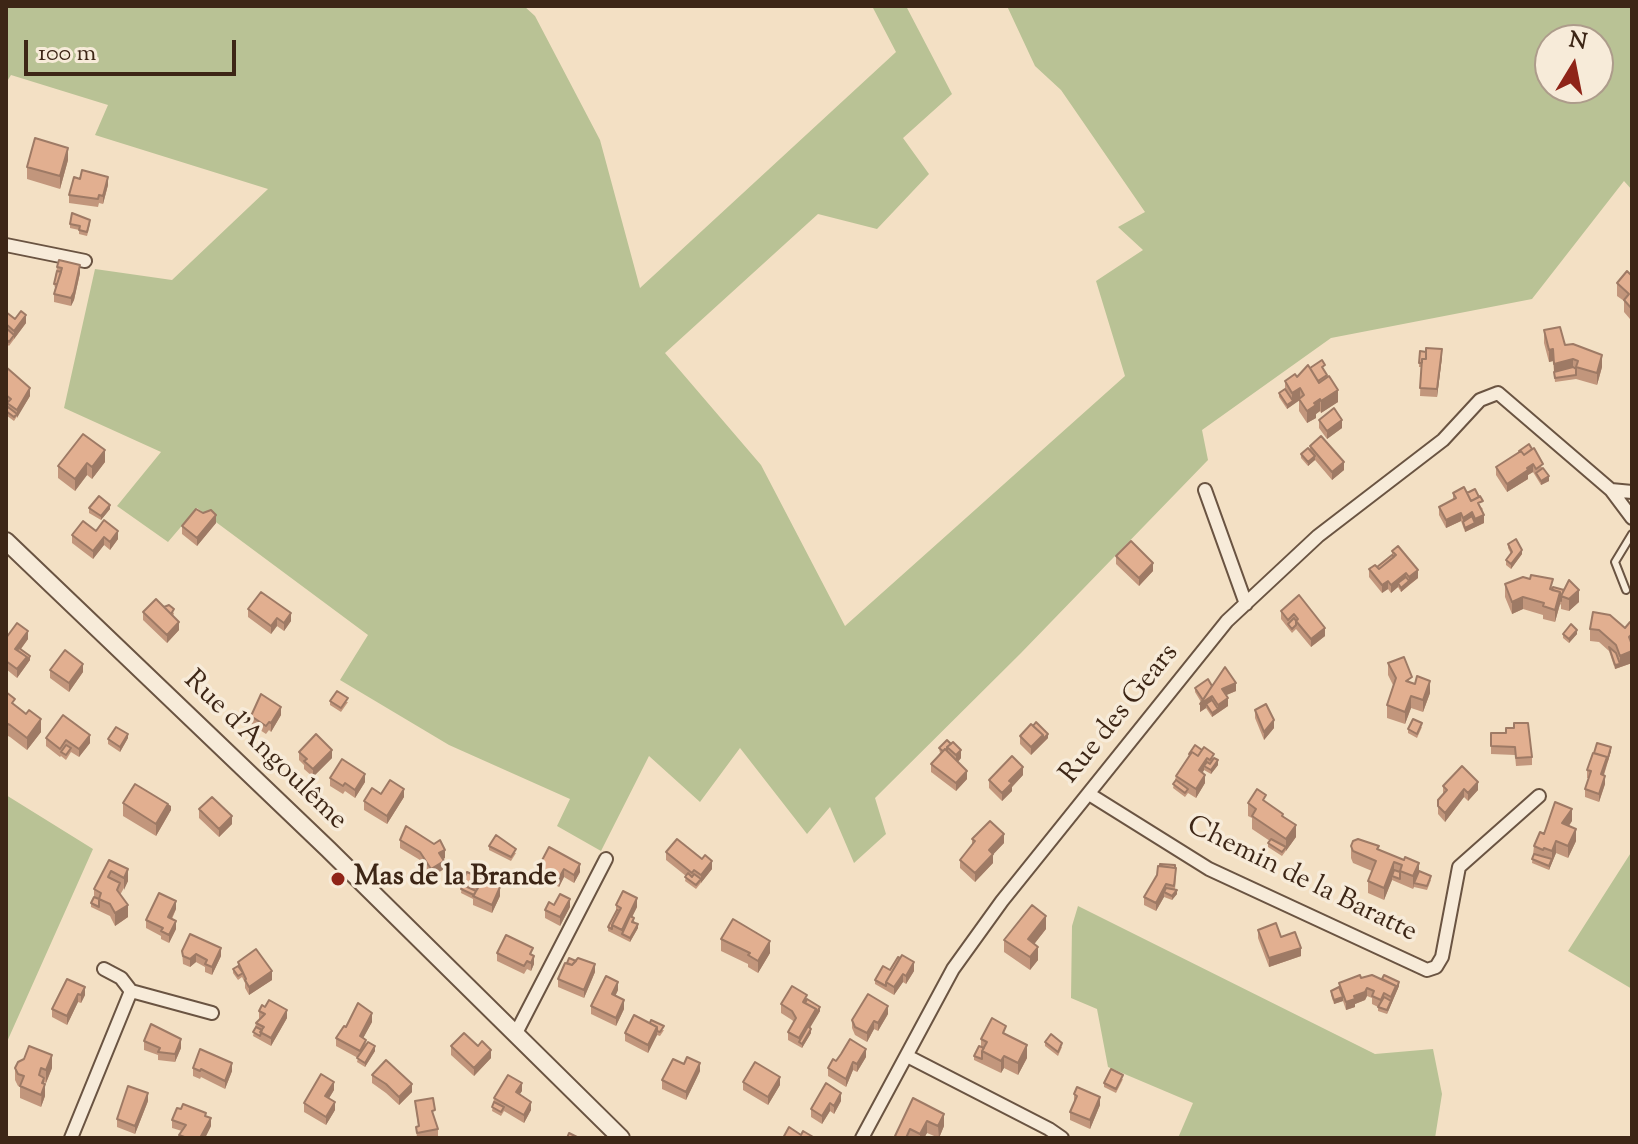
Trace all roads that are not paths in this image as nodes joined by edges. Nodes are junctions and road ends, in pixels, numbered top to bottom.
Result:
1 (6, 245) edge
2 (85, 261) dead end
3 (1205, 490) dead end
4 (1611, 490) junction
5 (1632, 492) edge
6 (1632, 518) edge
7 (1632, 534) edge
8 (6, 541) edge
9 (1626, 590) dead end
10 (1246, 604) junction
11 (1089, 794) junction
12 (1539, 796) dead end
13 (606, 859) dead end
14 (104, 969) dead end
15 (131, 991) junction
16 (212, 1013) dead end
17 (515, 1035) junction
18 (907, 1056) junction
19 (71, 1138) edge
20 (621, 1138) edge
21 (862, 1138) edge
22 (1062, 1138) edge

1 - 2 street
3 - 10 street
4 - 5 street
4 - 6 street
4 - 10 street, Rue des Gears
7 - 9 lane
8 - 17 street, Rue d'Angoulême
10 - 11 street, Rue des Gears
11 - 12 street, Chemin de la Baratte
11 - 18 street, Rue des Gears
13 - 17 street
14 - 15 street
15 - 16 street
15 - 19 street
17 - 20 street, Rue d'Angoulême
18 - 21 street, Rue des Gears
18 - 22 street

